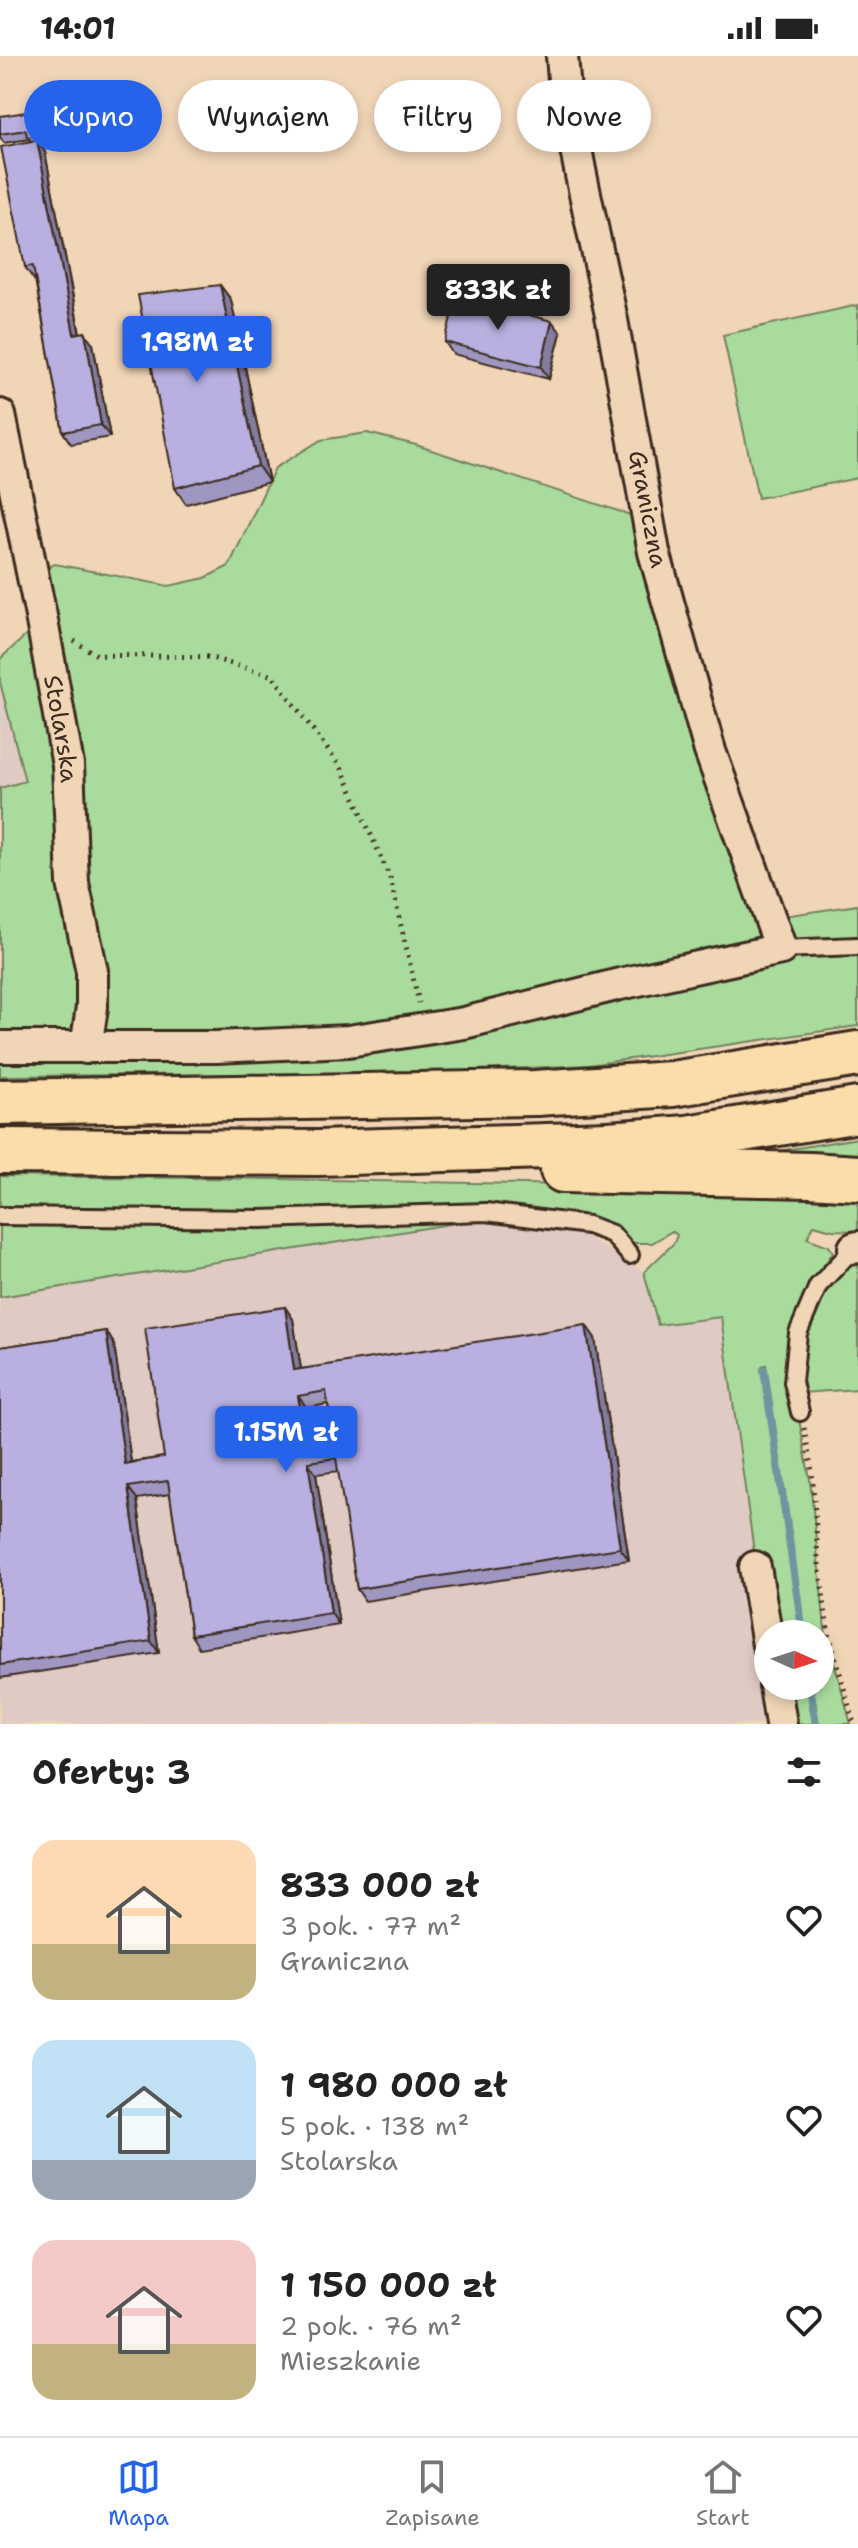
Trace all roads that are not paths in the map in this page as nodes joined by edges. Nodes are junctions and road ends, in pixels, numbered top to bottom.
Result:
1 (562, 56) edge
2 (0, 415) edge
3 (858, 946) edge
4 (781, 949) junction
5 (0, 1047) edge
6 (86, 1048) junction
7 (858, 1054) edge
8 (0, 1102) edge
9 (858, 1110) edge
10 (0, 1151) edge
11 (318, 1153) junction
12 (858, 1178) edge
13 (0, 1216) edge
14 (856, 1248) edge
15 (630, 1255) dead end
16 (800, 1412) road end
17 (755, 1567) dead end
18 (764, 1620) edge
19 (777, 1700) edge
20 (781, 1724) edge

1 - 4 street, Graniczna
2 - 6 street, Stolarska
3 - 4 lane
4 - 6 street
5 - 6 street
7 - 8 highway
9 - 11 highway
10 - 11 highway
11 - 12 highway
13 - 15 lane
14 - 16 lane
17 - 18 street
19 - 20 street

